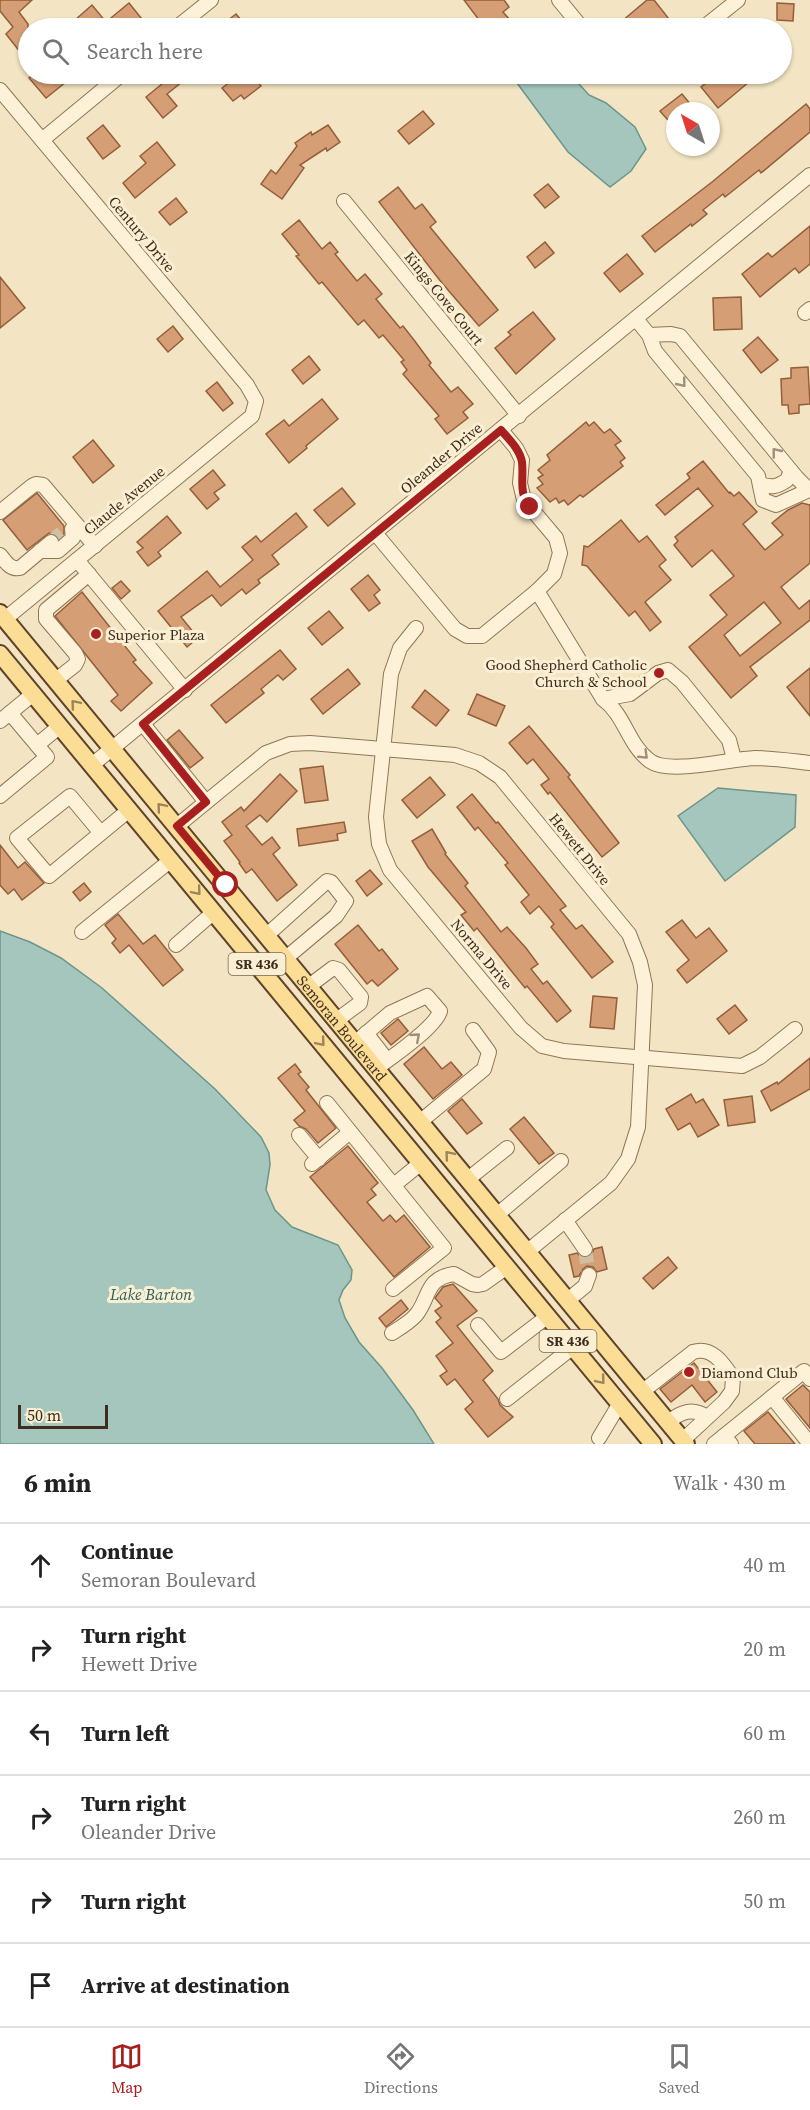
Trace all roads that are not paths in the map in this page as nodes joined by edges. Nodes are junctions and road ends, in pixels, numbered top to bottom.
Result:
1 (211, 0) edge
2 (559, 0) edge
3 (738, 0) edge
4 (189, 18) edge
5 (574, 18) edge
6 (716, 18) edge
7 (110, 84) edge
8 (0, 90) edge
9 (42, 140) junction
10 (808, 181) edge
11 (344, 201) dead end
12 (636, 319) junction
13 (649, 335) junction
14 (256, 401) joint
15 (519, 416) junction
16 (501, 430) junction
17 (791, 471) junction
18 (760, 484) junction
19 (809, 491) edge
20 (0, 512) edge
21 (72, 528) junction
22 (376, 534) junction
23 (94, 546) junction
24 (0, 555) edge
25 (77, 560) junction
26 (89, 574) junction
27 (537, 591) junction
28 (3, 616) edge
29 (416, 628) dead end
30 (0, 654) edge
31 (56, 680) junction
32 (185, 690) junction
33 (33, 694) junction
34 (608, 703) junction
35 (5, 717) edge
36 (143, 724) junction
37 (60, 726) junction
38 (37, 745) junction
39 (113, 749) junction
40 (382, 750) junction
41 (734, 759) junction
42 (810, 763) edge
43 (93, 765) junction
44 (0, 796) edge
45 (206, 802) junction
46 (129, 810) junction
47 (177, 826) junction
48 (100, 832) junction
49 (171, 860) junction
50 (214, 912) junction
51 (82, 932) dead end
52 (267, 935) junction
53 (176, 945) dead end
54 (286, 958) junction
55 (309, 986) junction
56 (337, 1020) junction
57 (795, 1029) dead end
58 (473, 1030) dead end
59 (361, 1038) junction
60 (640, 1059) junction
61 (382, 1064) junction
62 (327, 1103) dead end
63 (421, 1121) junction
64 (351, 1132) junction
65 (299, 1135) dead end
66 (507, 1148) dead end
67 (561, 1161) dead end
68 (421, 1162) junction
69 (468, 1179) junction
70 (394, 1185) junction
71 (498, 1214) junction
72 (565, 1220) junction
73 (483, 1238) junction
74 (585, 1249) tunnel mouth
75 (528, 1251) junction
76 (508, 1268) junction
77 (589, 1275) dead end
78 (553, 1281) junction
79 (393, 1289) dead end
80 (568, 1299) junction
81 (548, 1316) junction
82 (478, 1325) dead end
83 (392, 1333) dead end
84 (573, 1347) junction
85 (810, 1379) edge
86 (643, 1391) junction
87 (772, 1397) junction
88 (507, 1400) dead end
89 (620, 1404) junction
90 (706, 1417) junction
91 (668, 1422) junction
92 (723, 1441) edge
93 (598, 1442) edge
94 (685, 1442) edge
95 (653, 1444) edge
96 (810, 1444) edge

1 - 4 street
2 - 5 street
3 - 6 street
7 - 9 street
8 - 9 street, Century Drive
9 - 14 street, Century Drive
10 - 12 street, Oleander Drive
11 - 15 street, Kings Cove Court
12 - 13 street
12 - 15 street, Oleander Drive
17 -> 13 street
13 -> 18 street
14 - 23 street, Claude Avenue
15 - 16 street, Oleander Drive
16 - 22 street, Oleander Drive
16 - 27 street
17 - 18 street
17 - 19 street
18 - 19 street
20 - 21 street
21 - 23 street
21 - 24 street
22 - 27 street
22 - 32 street, Oleander Drive
23 - 25 street, Claude Avenue
25 - 26 street
25 - 28 street, Claude Avenue
26 - 31 street
26 - 32 street
27 - 34 street
28 - 31 main road, Semoran Boulevard / SR 436
29 - 40 street, Norma Drive
30 - 33 main road, Semoran Boulevard / SR 436
39 -> 31 main road, Semoran Boulevard / SR 436
32 - 36 street, Oleander Drive
33 - 35 street
33 - 37 main road, Semoran Boulevard / SR 436
34 -> 41 street
34 - 41 street
35 - 38 street
36 - 39 street, Oleander Drive
36 - 45 street
37 - 38 street
37 - 43 main road, Semoran Boulevard / SR 436
38 - 44 street
39 - 43 street, Oleander Drive
47 -> 39 main road, Semoran Boulevard / SR 436
40 - 45 street, Hewett Drive
40 - 60 street, Norma Drive
40 - 60 street, Hewett Drive
41 - 42 street
43 - 46 main road, Semoran Boulevard / SR 436
45 - 47 street, Hewett Drive
46 - 48 street
46 - 49 main road, Semoran Boulevard / SR 436
47 - 52 main road, Semoran Boulevard / SR 436
48 - 48 street
49 -> 50 main road, Semoran Boulevard / SR 436
49 - 51 street
50 - 53 street
50 -> 68 main road, Semoran Boulevard / SR 436
52 - 54 main road, Semoran Boulevard / SR 436
52 - 54 street
54 - 55 main road, Semoran Boulevard / SR 436
55 - 56 main road, Semoran Boulevard / SR 436
55 - 56 street
56 - 59 main road, Semoran Boulevard / SR 436
57 - 60 street, Norma Drive
58 - 63 street
59 - 61 main road, Semoran Boulevard / SR 436
61 -> 59 street
60 - 72 street, Hewett Drive
61 - 63 main road, Semoran Boulevard / SR 436
62 - 64 street
69 -> 63 main road, Semoran Boulevard / SR 436
64 - 65 street
64 - 70 street
66 - 69 street
67 - 71 street
68 - 70 street
68 - 73 main road, Semoran Boulevard / SR 436
69 - 71 main road, Semoran Boulevard / SR 436
70 - 79 street
71 - 75 main road, Semoran Boulevard / SR 436
72 - 74 street
72 - 75 street, Hewett Drive
73 - 75 main road
73 - 76 main road, Semoran Boulevard / SR 436
75 - 78 main road, Semoran Boulevard / SR 436
76 - 78 main road
76 - 81 main road, Semoran Boulevard / SR 436
76 - 83 street
77 - 80 street
78 - 80 main road, Semoran Boulevard / SR 436
80 - 86 main road, Semoran Boulevard / SR 436
81 - 82 street
81 - 84 main road, Semoran Boulevard / SR 436
84 - 88 street
84 -> 89 main road, Semoran Boulevard / SR 436
85 - 87 street
86 - 90 street
86 - 91 main road, Semoran Boulevard / SR 436
87 - 92 street
87 - 96 street
89 - 93 street
89 - 95 main road, Semoran Boulevard / SR 436
90 - 91 street
90 - 94 street
91 - 94 main road, Semoran Boulevard / SR 436

